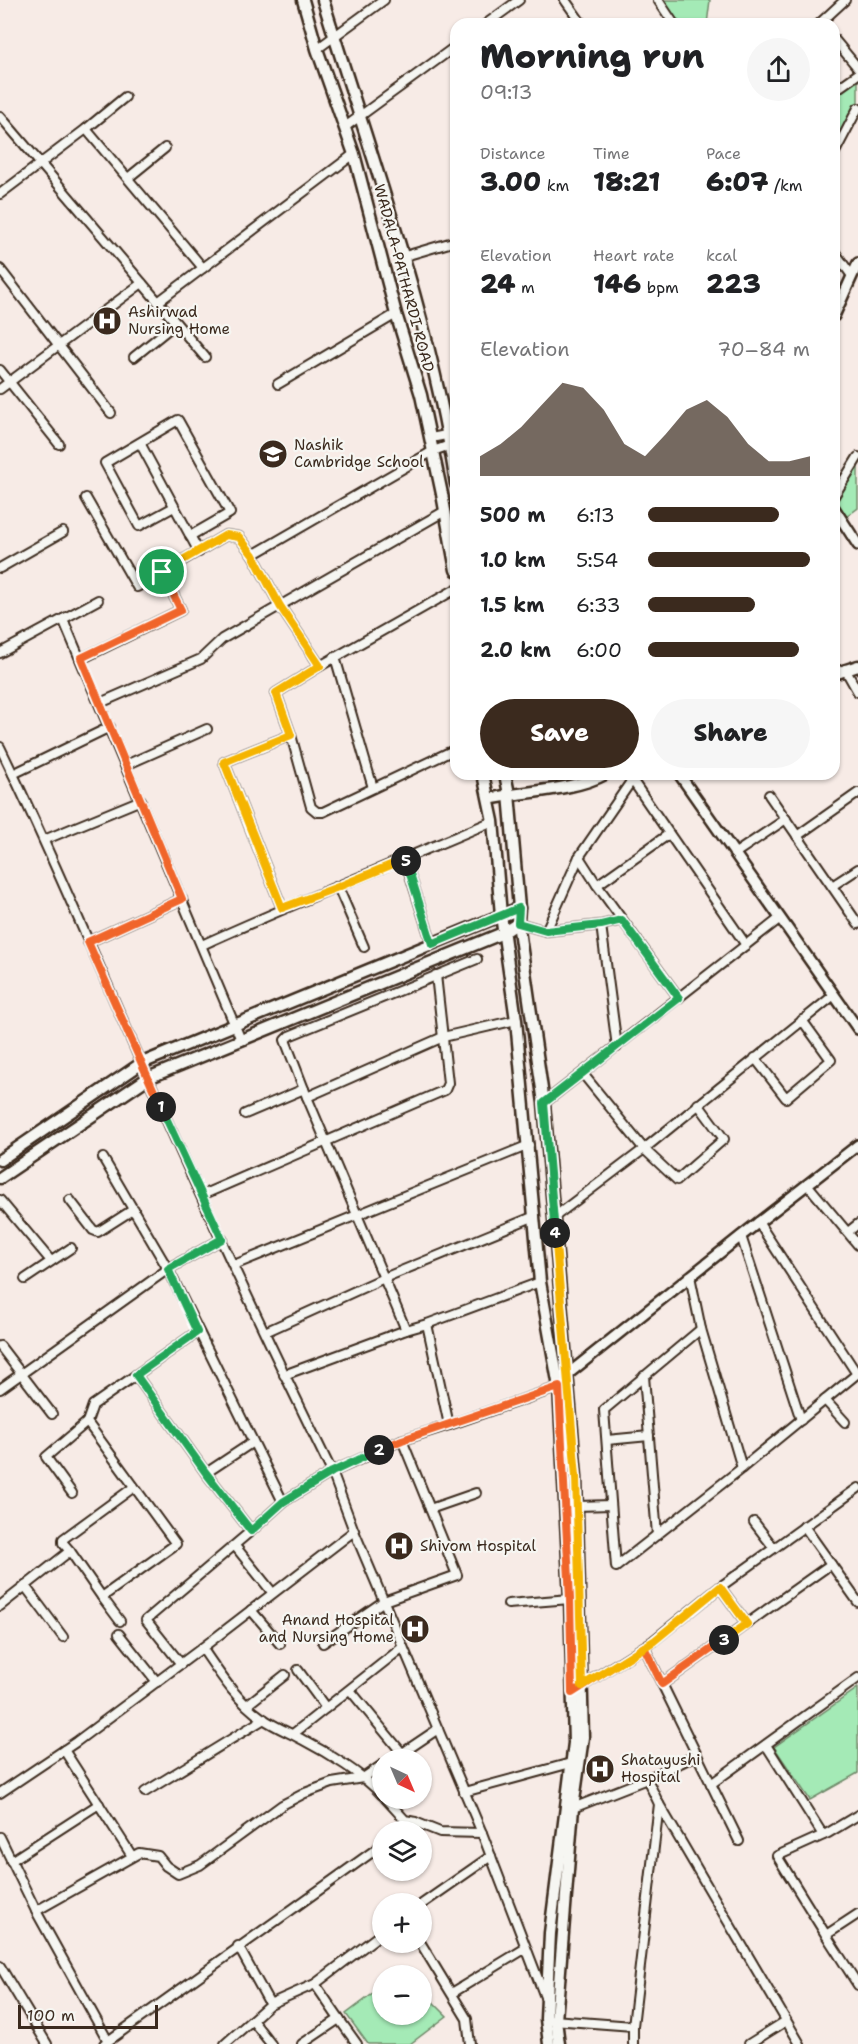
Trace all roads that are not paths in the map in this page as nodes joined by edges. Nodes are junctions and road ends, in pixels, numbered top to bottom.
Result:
1 (303, 0) edge
2 (322, 0) edge
3 (384, 0) edge
4 (519, 0) edge
5 (565, 0) edge
6 (658, 0) edge
7 (845, 0) edge
8 (494, 18) edge
9 (578, 18) edge
10 (670, 18) edge
11 (826, 18) edge
12 (334, 38) junction
13 (840, 46) edge
14 (317, 49) junction
15 (450, 50) edge
16 (858, 68) edge
17 (858, 74) edge
18 (840, 87) edge
19 (125, 97) dead end
20 (858, 108) edge
21 (0, 116) edge
22 (361, 116) junction
23 (345, 127) junction
24 (86, 129) junction
25 (840, 142) edge
26 (165, 148) dead end
27 (354, 154) junction
28 (41, 164) junction
29 (128, 178) junction
30 (0, 194) edge
31 (450, 243) edge
32 (405, 256) junction
33 (840, 259) edge
34 (858, 263) edge
35 (203, 268) junction
36 (0, 269) edge
37 (852, 276) junction
38 (142, 283) junction
39 (158, 302) junction
40 (840, 303) edge
41 (396, 314) junction
42 (176, 323) junction
43 (58, 345) junction
44 (135, 357) dead end
45 (204, 357) dead end
46 (0, 370) edge
47 (9, 383) junction
48 (278, 384) dead end
49 (0, 389) edge
50 (111, 413) dead end
51 (450, 430) edge
52 (431, 438) junction
53 (450, 438) edge
54 (450, 439) edge
55 (140, 443) junction
56 (59, 444) dead end
57 (433, 451) junction
58 (858, 457) edge
59 (840, 486) edge
60 (86, 498) dead end
61 (174, 507) junction
62 (445, 511) junction
63 (840, 517) edge
64 (63, 532) dead end
65 (190, 536) junction
66 (450, 538) edge
67 (858, 545) edge
68 (199, 552) junction
69 (253, 555) junction
70 (0, 568) edge
71 (162, 572) junction
72 (450, 592) edge
73 (98, 600) dead end
74 (280, 606) junction
75 (63, 619) junction
76 (0, 653) edge
77 (335, 657) junction
78 (81, 658) junction
79 (320, 666) junction
80 (858, 666) edge
81 (846, 669) junction
82 (840, 672) edge
83 (858, 692) edge
84 (100, 704) junction
85 (110, 727) junction
86 (207, 729) dead end
87 (291, 735) junction
88 (0, 747) edge
89 (450, 752) edge
90 (126, 765) junction
91 (13, 774) junction
92 (484, 780) edge
93 (506, 780) edge
94 (588, 780) edge
95 (628, 780) edge
96 (632, 780) edge
97 (683, 780) edge
98 (373, 788) junction
99 (858, 793) edge
100 (509, 794) junction
101 (770, 795) dead end
102 (489, 799) junction
103 (141, 800) junction
104 (786, 819) junction
105 (493, 821) junction
106 (669, 834) junction
107 (797, 836) junction
108 (44, 840) junction
109 (734, 854) junction
110 (579, 857) junction
111 (405, 859) junction
112 (858, 868) edge
113 (597, 885) junction
114 (832, 886) junction
115 (338, 887) junction
116 (182, 899) junction
117 (282, 908) junction
118 (519, 908) junction
119 (501, 915) junction
120 (779, 919) junction
121 (622, 920) junction
122 (518, 923) junction
123 (858, 924) edge
124 (601, 925) junction
125 (546, 931) junction
126 (503, 933) junction
127 (88, 942) junction
128 (432, 944) junction
129 (202, 945) junction
130 (746, 945) junction
131 (364, 947) dead end
132 (477, 959) dead end
133 (436, 975) junction
134 (834, 995) junction
135 (679, 998) junction
136 (516, 1020) junction
137 (802, 1020) junction
138 (856, 1023) edge
139 (235, 1025) junction
140 (443, 1037) junction
141 (241, 1040) junction
142 (617, 1047) junction
143 (754, 1058) junction
144 (142, 1063) junction
145 (583, 1074) junction
146 (148, 1078) junction
147 (306, 1093) junction
148 (544, 1103) junction
149 (698, 1104) junction
150 (245, 1114) dead end
151 (326, 1142) junction
152 (529, 1144) junction
153 (858, 1145) edge
154 (644, 1149) junction
155 (103, 1158) dead end
156 (0, 1160) edge
157 (0, 1178) edge
158 (807, 1184) junction
159 (202, 1196) junction
160 (0, 1200) edge
161 (70, 1200) dead end
162 (134, 1209) junction
163 (357, 1215) junction
164 (535, 1216) junction
165 (553, 1218) junction
166 (759, 1222) junction
167 (858, 1224) edge
168 (848, 1232) junction
169 (741, 1236) junction
170 (222, 1239) junction
171 (858, 1245) edge
172 (70, 1248) dead end
173 (51, 1261) junction
174 (234, 1265) junction
175 (168, 1269) junction
176 (690, 1276) junction
177 (384, 1278) junction
178 (25, 1279) dead end
179 (540, 1282) junction
180 (428, 1324) junction
181 (701, 1329) junction
182 (406, 1330) junction
183 (197, 1332) junction
184 (265, 1332) junction
185 (0, 1346) edge
186 (20, 1373) junction
187 (857, 1374) edge
188 (136, 1375) junction
189 (284, 1375) junction
190 (644, 1376) junction
191 (561, 1380) junction
192 (0, 1389) edge
193 (825, 1400) junction
194 (52, 1414) dead end
195 (801, 1420) junction
196 (87, 1422) junction
197 (845, 1422) dead end
198 (449, 1425) junction
199 (649, 1436) junction
200 (402, 1440) junction
201 (607, 1440) junction
202 (253, 1442) junction
203 (742, 1468) junction
204 (332, 1472) junction
205 (206, 1473) junction
206 (134, 1487) junction
207 (858, 1488) edge
208 (72, 1493) dead end
209 (476, 1493) dead end
210 (283, 1502) junction
211 (612, 1505) junction
212 (577, 1506) junction
213 (430, 1509) junction
214 (754, 1522) dead end
215 (804, 1526) junction
216 (251, 1531) junction
217 (354, 1531) junction
218 (657, 1535) junction
219 (235, 1546) junction
220 (774, 1548) junction
221 (70, 1551) junction
222 (831, 1564) junction
223 (25, 1586) junction
224 (720, 1587) junction
225 (272, 1592) junction
226 (102, 1597) junction
227 (570, 1599) junction
228 (384, 1601) junction
229 (858, 1602) edge
230 (508, 1604) dead end
231 (0, 1605) edge
232 (251, 1610) junction
233 (120, 1621) dead end
234 (747, 1624) junction
235 (119, 1634) dead end
236 (63, 1637) dead end
237 (323, 1643) dead end
238 (280, 1644) dead end
239 (403, 1647) junction
240 (644, 1647) junction
241 (202, 1648) junction
242 (181, 1664) junction
243 (298, 1670) dead end
244 (285, 1675) dead end
245 (858, 1678) edge
246 (157, 1682) junction
247 (662, 1684) junction
248 (577, 1689) junction
249 (350, 1690) junction
250 (247, 1705) junction
251 (327, 1708) junction
252 (264, 1719) junction
253 (438, 1729) junction
254 (293, 1734) junction
255 (766, 1745) junction
256 (399, 1749) edge
257 (407, 1749) edge
258 (64, 1750) junction
259 (697, 1755) junction
260 (571, 1763) junction
261 (372, 1772) edge
262 (363, 1778) junction
263 (646, 1779) junction
264 (372, 1784) edge
265 (711, 1784) junction
266 (2, 1789) edge
267 (145, 1792) dead end
268 (464, 1792) junction
269 (99, 1804) junction
270 (659, 1804) junction
271 (573, 1808) junction
272 (395, 1809) edge
273 (858, 1815) edge
274 (410, 1821) edge
275 (432, 1829) edge
276 (482, 1833) junction
277 (823, 1835) junction
278 (0, 1837) edge
279 (739, 1841) dead end
280 (372, 1852) edge
281 (132, 1856) junction
282 (491, 1856) junction
283 (11, 1861) junction
284 (432, 1897) edge
285 (36, 1911) junction
286 (858, 1914) edge
287 (826, 1935) junction
288 (372, 1941) edge
289 (238, 1946) junction
290 (526, 1948) junction
291 (427, 1953) edge
292 (0, 1966) edge
293 (315, 1984) junction
294 (858, 1985) edge
295 (452, 1993) junction
296 (547, 2001) junction
297 (270, 2004) junction
298 (339, 2019) junction
299 (252, 2020) junction
300 (551, 2020) junction
301 (786, 2021) junction
302 (633, 2026) junction
303 (106, 2043) edge
304 (47, 2044) edge
305 (225, 2044) edge
306 (271, 2044) edge
307 (302, 2044) edge
308 (357, 2044) edge
309 (470, 2044) edge
310 (549, 2044) edge
311 (559, 2044) edge
312 (633, 2044) edge
313 (749, 2044) edge
314 (800, 2044) edge

1 - 14 main road, WADALA-PATHARDI ROAD
2 - 12 main road, WADALA-PATHARDI ROAD
3 - 12 street
4 - 8 street
5 - 9 street
6 - 10 street
7 - 11 street
12 - 14 street
12 - 22 main road, WADALA-PATHARDI ROAD
13 - 16 street
14 - 23 main road, WADALA-PATHARDI ROAD
15 - 22 street
17 - 18 street
19 - 24 street
20 - 25 street
21 - 28 street
22 - 23 street
22 - 32 main road, WADALA-PATHARDI ROAD
23 - 27 main road, WADALA-PATHARDI ROAD
24 - 28 street
24 - 29 street
26 - 29 street
27 - 35 street
27 - 41 main road, WADALA-PATHARDI ROAD
28 - 30 street
28 - 38 street
29 - 35 street
31 - 32 street
32 - 51 main road, WADALA-PATHARDI ROAD
33 - 37 street
34 - 37 street
35 - 39 street
36 - 43 street
37 - 40 street
38 - 39 street
38 - 43 street
39 - 42 street
41 - 48 street
41 - 52 main road, WADALA-PATHARDI ROAD
42 - 44 street
42 - 45 street
43 - 47 street
43 - 50 street
46 - 47 street
47 - 49 street
47 - 56 street
52 - 53 street
52 - 57 main road, WADALA-PATHARDI ROAD
54 - 57 street
55 - 61 street
55 - 61 street
55 - 65 street
57 - 62 main road, WADALA-PATHARDI ROAD
57 - 69 street
58 - 59 street
60 - 71 street
61 - 65 street
62 - 66 main road, WADALA-PATHARDI ROAD
62 - 74 street
63 - 67 street
64 - 70 street
65 - 68 street
68 - 69 street
68 - 71 street
69 - 74 street
71 - 78 street
72 - 77 street
73 - 75 street
74 - 79 street
74 - 84 street
75 - 76 street
75 - 78 street
77 - 79 street
77 - 98 street
78 - 84 street
79 - 87 street
80 - 81 main road
81 - 82 main road
81 - 83 street
84 - 85 street
85 - 90 street
85 - 91 street
86 - 90 street
87 - 98 street
87 - 117 street
88 - 91 street
89 - 98 street
90 - 103 street
91 - 108 street
92 - 102 main road
93 - 100 main road
94 - 100 main road
95 - 110 street
96 - 106 street
97 - 109 street
99 - 107 street
100 - 102 main road
100 - 118 main road
101 - 104 street
102 - 105 main road
103 - 108 street
103 - 116 street
104 - 107 street
104 - 109 street
105 - 111 street
105 - 119 main road
106 - 113 street
106 - 130 street
107 - 114 street
108 - 127 street
109 - 120 street
110 - 113 street
110 - 125 street
111 - 115 street
111 - 128 street
112 - 114 street
113 - 121 street
114 - 123 street
115 - 117 street
115 - 131 street
116 - 127 street
116 - 129 street
117 - 129 street
118 - 119 main road
118 - 122 main road
119 - 126 main road
119 - 128 main road
120 - 130 street
120 - 134 street
121 - 124 street
121 - 135 street
122 - 125 street
122 - 126 main road
122 - 148 main road
124 - 125 street
124 - 142 street
126 - 136 main road
126 - 141 main road
127 - 144 street
128 - 139 main road
129 - 139 street
130 - 135 street
132 - 133 street
133 - 140 street
133 - 147 street
134 - 137 street
134 - 138 street
135 - 142 street
136 - 140 street
136 - 152 main road
137 - 143 street
137 - 143 street
139 - 141 street
139 - 144 main road
140 - 147 street
140 - 151 street
141 - 146 main road
142 - 145 street
143 - 149 street
144 - 146 street
144 - 156 main road
145 - 148 street
145 - 154 street
146 - 157 main road
146 - 159 street
147 - 150 street
147 - 151 street
148 - 165 main road
149 - 154 street
149 - 154 street
151 - 159 street
151 - 163 street
152 - 163 street
152 - 164 main road
153 - 158 street
154 - 165 street
155 - 162 street
158 - 166 street
158 - 168 street
159 - 170 street
160 - 173 street
161 - 162 street
162 - 175 street
163 - 174 street
163 - 177 street
164 - 177 street
164 - 179 main road
165 - 191 main road
166 - 169 street
166 - 187 street
167 - 168 street
168 - 171 street
169 - 176 street
169 - 195 street
170 - 174 street
170 - 175 street
172 - 173 street
173 - 178 street
174 - 184 street
175 - 183 street
175 - 186 street
176 - 181 street
176 - 191 street
177 - 182 street
177 - 184 street
179 - 180 street
179 - 191 main road
180 - 182 street
180 - 198 street
181 - 190 street
181 - 203 street
182 - 189 street
183 - 188 street
183 - 202 street
184 - 189 street
185 - 186 street
186 - 192 street
186 - 194 street
187 - 193 street
188 - 196 street
188 - 205 street
189 - 204 street
190 - 199 street
190 - 201 street
191 - 198 street
191 - 212 main road
191 - 227 main road
193 - 195 street
193 - 197 street
195 - 203 street
196 - 206 street
196 - 208 street
198 - 200 street
199 - 201 street
199 - 218 street
200 - 204 street
200 - 213 street
201 - 211 street
202 - 205 street
202 - 210 street
203 - 218 street
204 - 210 street
204 - 217 street
205 - 216 street
206 - 221 street
206 - 226 street
207 - 215 street
209 - 213 street
210 - 216 street
211 - 212 street
211 - 218 street
212 - 248 main road
213 - 228 street
214 - 220 street
215 - 220 street
215 - 222 street
216 - 219 street
217 - 225 street
217 - 228 street
219 - 225 street
219 - 242 street
220 - 224 street
221 - 223 street
221 - 226 street
222 - 229 street
222 - 234 street
223 - 231 street
223 - 236 street
224 - 234 street
224 - 240 street
225 - 232 street
226 - 233 street
227 - 230 street
227 - 248 main road
228 - 237 street
228 - 239 street
232 - 238 street
232 - 241 street
234 - 247 street
235 - 246 street
239 - 249 street
239 - 253 street
240 - 247 street
240 - 248 street
241 - 242 street
241 - 250 street
242 - 246 street
243 - 251 street
244 - 250 street
245 - 255 street
246 - 258 street
247 - 259 street
248 - 260 main road
248 - 271 main road
249 - 251 street
249 - 256 street
250 - 252 street
251 - 254 street
252 - 254 street
252 - 267 street
253 - 257 street
253 - 268 street
254 - 262 street
255 - 265 street
255 - 277 street
258 - 266 street
258 - 269 street
259 - 263 street
259 - 265 street
260 - 268 street
260 - 296 main road
261 - 262 street
262 - 264 street
262 - 281 street
263 - 270 street
263 - 271 street
265 - 279 street
268 - 276 street
269 - 281 street
269 - 283 street
270 - 301 street
270 - 302 street
271 - 300 main road
272 - 274 street
273 - 277 street
275 - 276 street
276 - 282 street
277 - 287 street
278 - 283 street
280 - 289 street
281 - 285 street
282 - 284 street
282 - 290 street
283 - 285 street
285 - 303 street
286 - 287 street
287 - 294 street
288 - 293 street
289 - 297 street
289 - 303 street
290 - 295 street
290 - 296 street
291 - 295 street
292 - 304 street
293 - 297 street
293 - 298 street
295 - 309 street
296 - 300 main road
297 - 299 street
298 - 307 street
298 - 308 street
299 - 305 street
299 - 306 street
300 - 302 street
300 - 310 main road
300 - 311 main road
301 - 313 street
301 - 314 street
302 - 312 street

